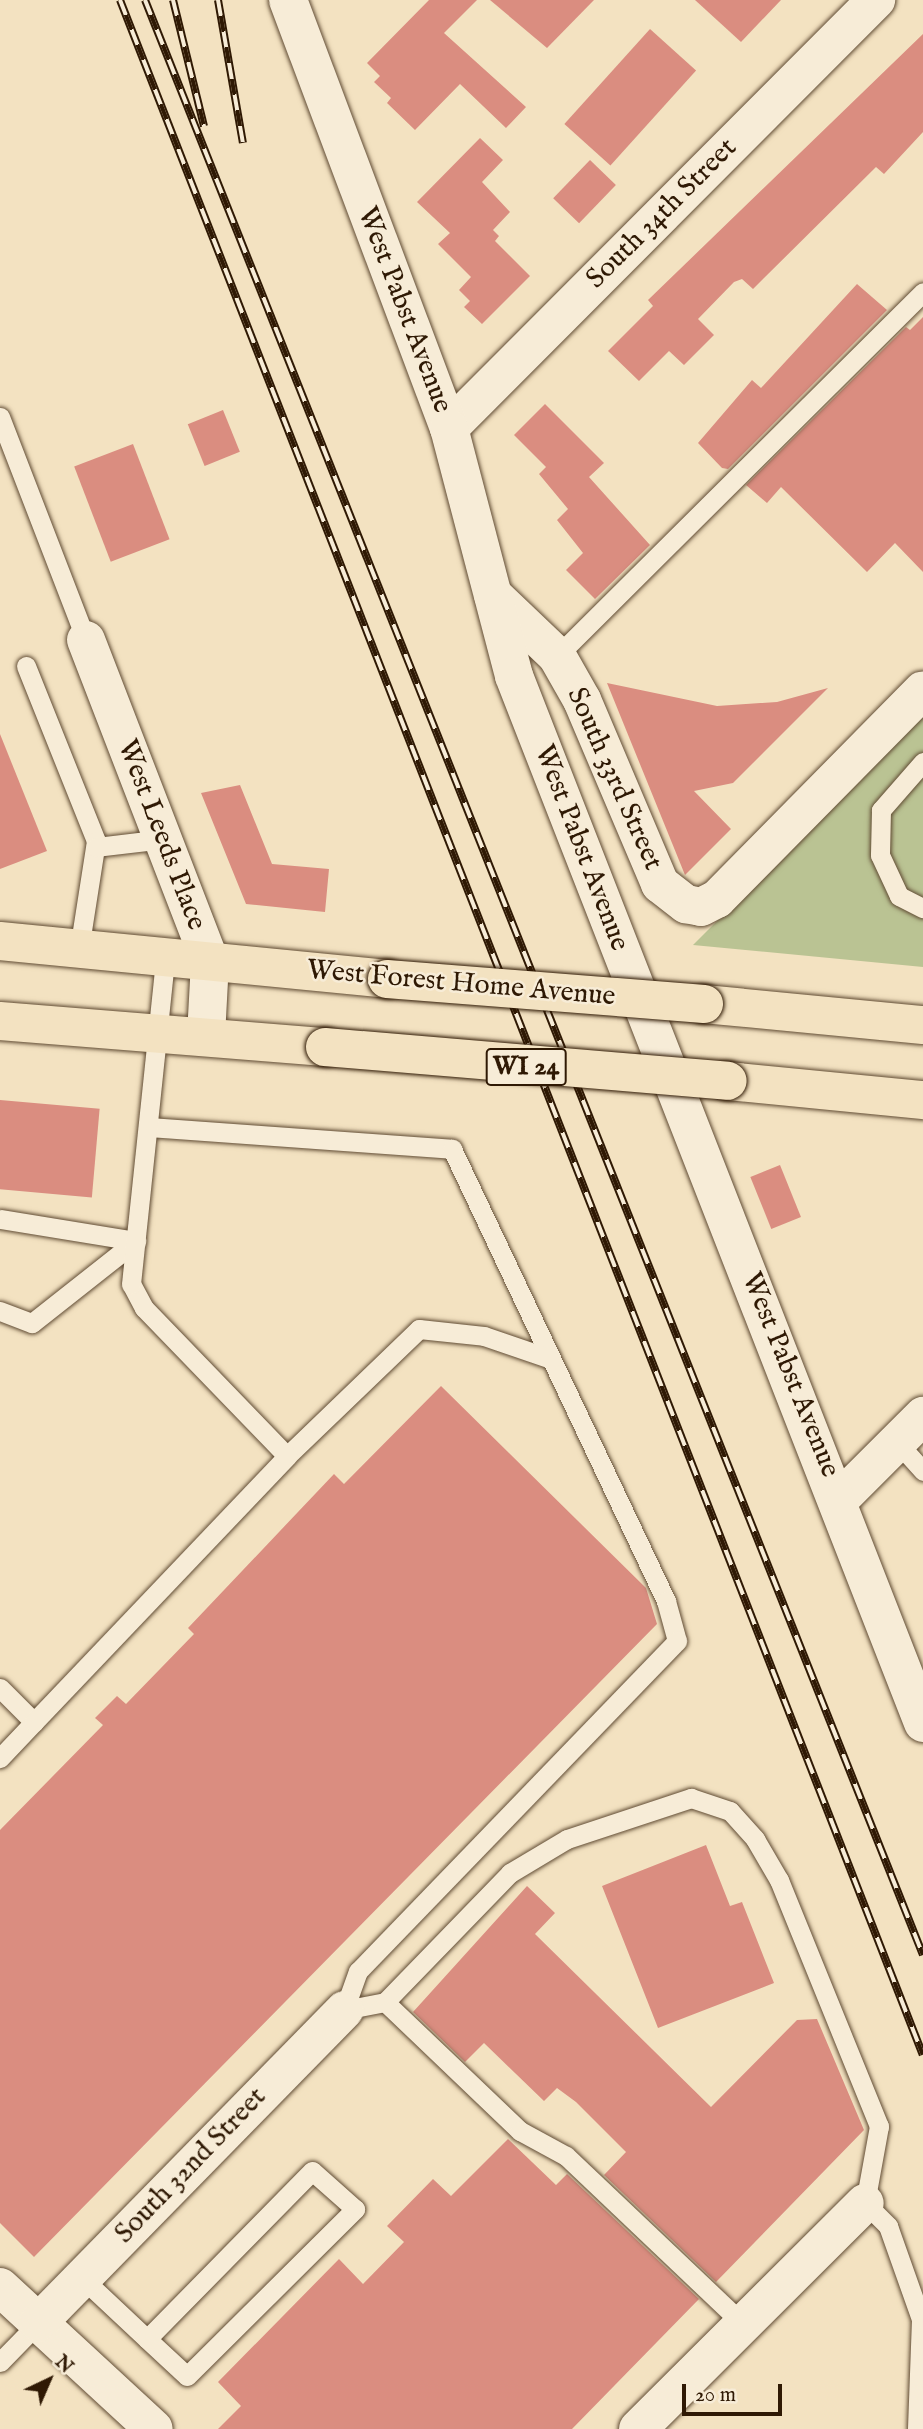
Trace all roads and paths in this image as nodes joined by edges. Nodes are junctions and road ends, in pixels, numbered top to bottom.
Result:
1 (288, 0) edge
2 (876, 0) edge
3 (923, 292) edge
4 (0, 417) edge
5 (449, 428) junction
6 (493, 595) junction
7 (86, 640) joint
8 (557, 656) junction
9 (26, 666) dead end
10 (923, 690) edge
11 (923, 762) edge
12 (163, 839) junction
13 (96, 847) junction
14 (923, 908) edge
15 (0, 941) edge
16 (79, 949) junction
17 (166, 958) junction
18 (210, 962) junction
19 (0, 1021) edge
20 (923, 1026) edge
21 (158, 1032) junction
22 (206, 1035) junction
23 (923, 1100) edge
24 (148, 1127) junction
25 (0, 1219) edge
26 (136, 1241) junction
27 (0, 1311) edge
28 (551, 1359) junction
29 (910, 1429) edge
30 (287, 1456) junction
31 (923, 1471) edge
32 (839, 1500) junction
33 (0, 1688) edge
34 (34, 1722) junction
35 (923, 1723) edge
36 (0, 1758) edge
37 (385, 2002) junction
38 (344, 2010) junction
39 (865, 2203) junction
40 (82, 2278) junction
41 (0, 2287) edge
42 (38, 2323) junction
43 (743, 2324) junction
44 (148, 2339) junction
45 (0, 2362) edge
46 (154, 2429) edge
47 (638, 2429) edge
48 (917, 2429) edge

1 - 5 street, West Pabst Avenue
2 - 5 street, South 34th Street
3 - 8 lane
4 - 7 lane
5 - 6 street, West Pabst Avenue
6 - 8 street, South 33rd Street
6 - 32 street, West Pabst Avenue
7 - 12 street, West Leeds Place
8 - 10 street, South 33rd Street
9 - 13 lane
11 - 14 lane
12 - 13 lane
12 - 18 street, West Leeds Place
13 - 16 lane
15 - 16 main road, West Forest Home Avenue
16 - 17 main road, West Forest Home Avenue
17 - 18 main road, West Forest Home Avenue
17 - 21 lane
18 - 20 main road, West Forest Home Avenue, bridge
18 - 22 street, West Leeds Place
19 - 21 main road, WI 24
21 - 22 main road, WI 24
21 - 24 lane
22 - 23 main road, WI 24, bridge
24 - 26 lane
24 - 28 lane
25 - 26 lane
26 - 27 lane
26 - 30 lane
28 - 30 lane
28 - 38 lane
29 - 31 lane
29 - 32 street
30 - 34 lane
32 - 35 street, West Pabst Avenue
33 - 34 lane
34 - 36 lane
37 - 38 lane
37 - 39 lane
37 - 43 lane
38 - 40 street, South 32nd Street
39 - 43 street
39 - 48 lane
40 - 42 street, South 32nd Street
40 - 44 lane
41 - 42 street
42 - 45 lane
42 - 46 street
43 - 47 street
44 - 44 lane

